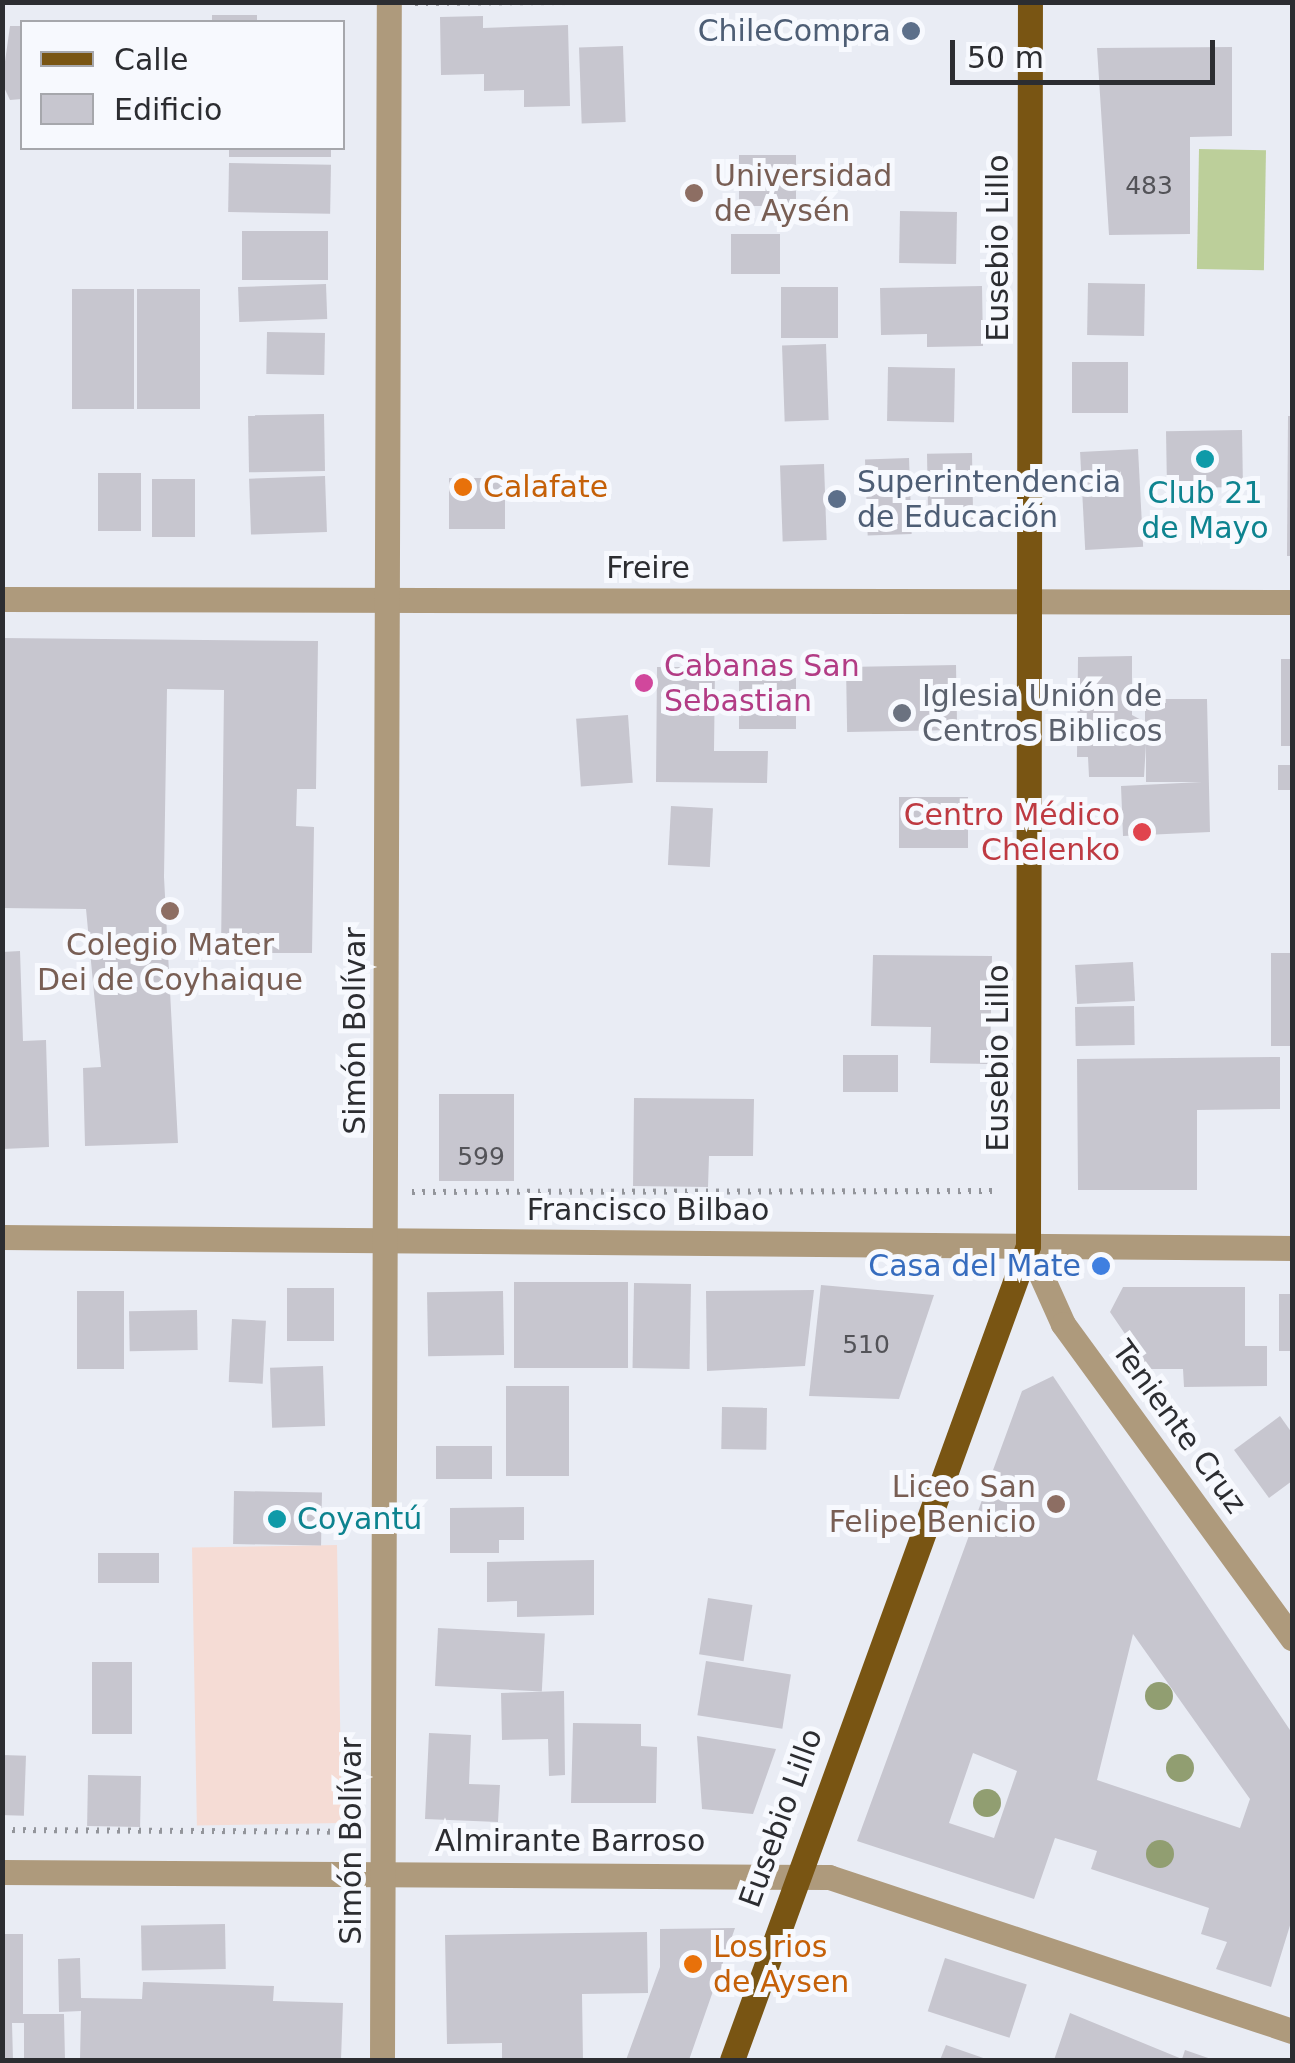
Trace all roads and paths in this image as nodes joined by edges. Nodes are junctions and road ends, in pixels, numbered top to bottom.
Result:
1 (576, 2) edge
2 (1030, 2) edge
3 (389, 3) edge
4 (2, 598) edge
5 (389, 599) junction
6 (1030, 602) junction
7 (1292, 602) edge
8 (1031, 1191) junction
9 (387, 1192) junction
10 (2, 1237) edge
11 (386, 1241) junction
12 (1028, 1246) junction
13 (1292, 1248) edge
14 (1292, 1638) edge
15 (2, 1830) edge
16 (344, 1832) dead end
17 (2, 1872) edge
18 (384, 1873) junction
19 (793, 1874) junction
20 (1292, 2030) edge
21 (382, 2060) edge
22 (732, 2060) edge

1 - 3 path
2 - 6 main road, Eusebio Lillo
3 - 5 street, Simón Bolívar
4 - 5 street, Freire
5 - 6 street, Freire
5 - 9 street, Simón Bolívar
6 - 7 street, Freire
6 - 8 main road, Eusebio Lillo
8 - 9 path
8 - 12 main road, Eusebio Lillo
9 - 11 street, Simón Bolívar
10 - 11 street, Francisco Bilbao
11 - 12 street, Francisco Bilbao
11 - 18 street, Simón Bolívar
12 - 13 street, Francisco Bilbao
12 - 14 street, Teniente Cruz
12 - 19 main road, Eusebio Lillo
15 - 16 path
17 - 18 street, Almirante Barroso
18 - 19 street, Almirante Barroso
18 - 21 street, Simón Bolívar
19 - 20 street, Almirante Barroso
19 - 22 main road, Eusebio Lillo

